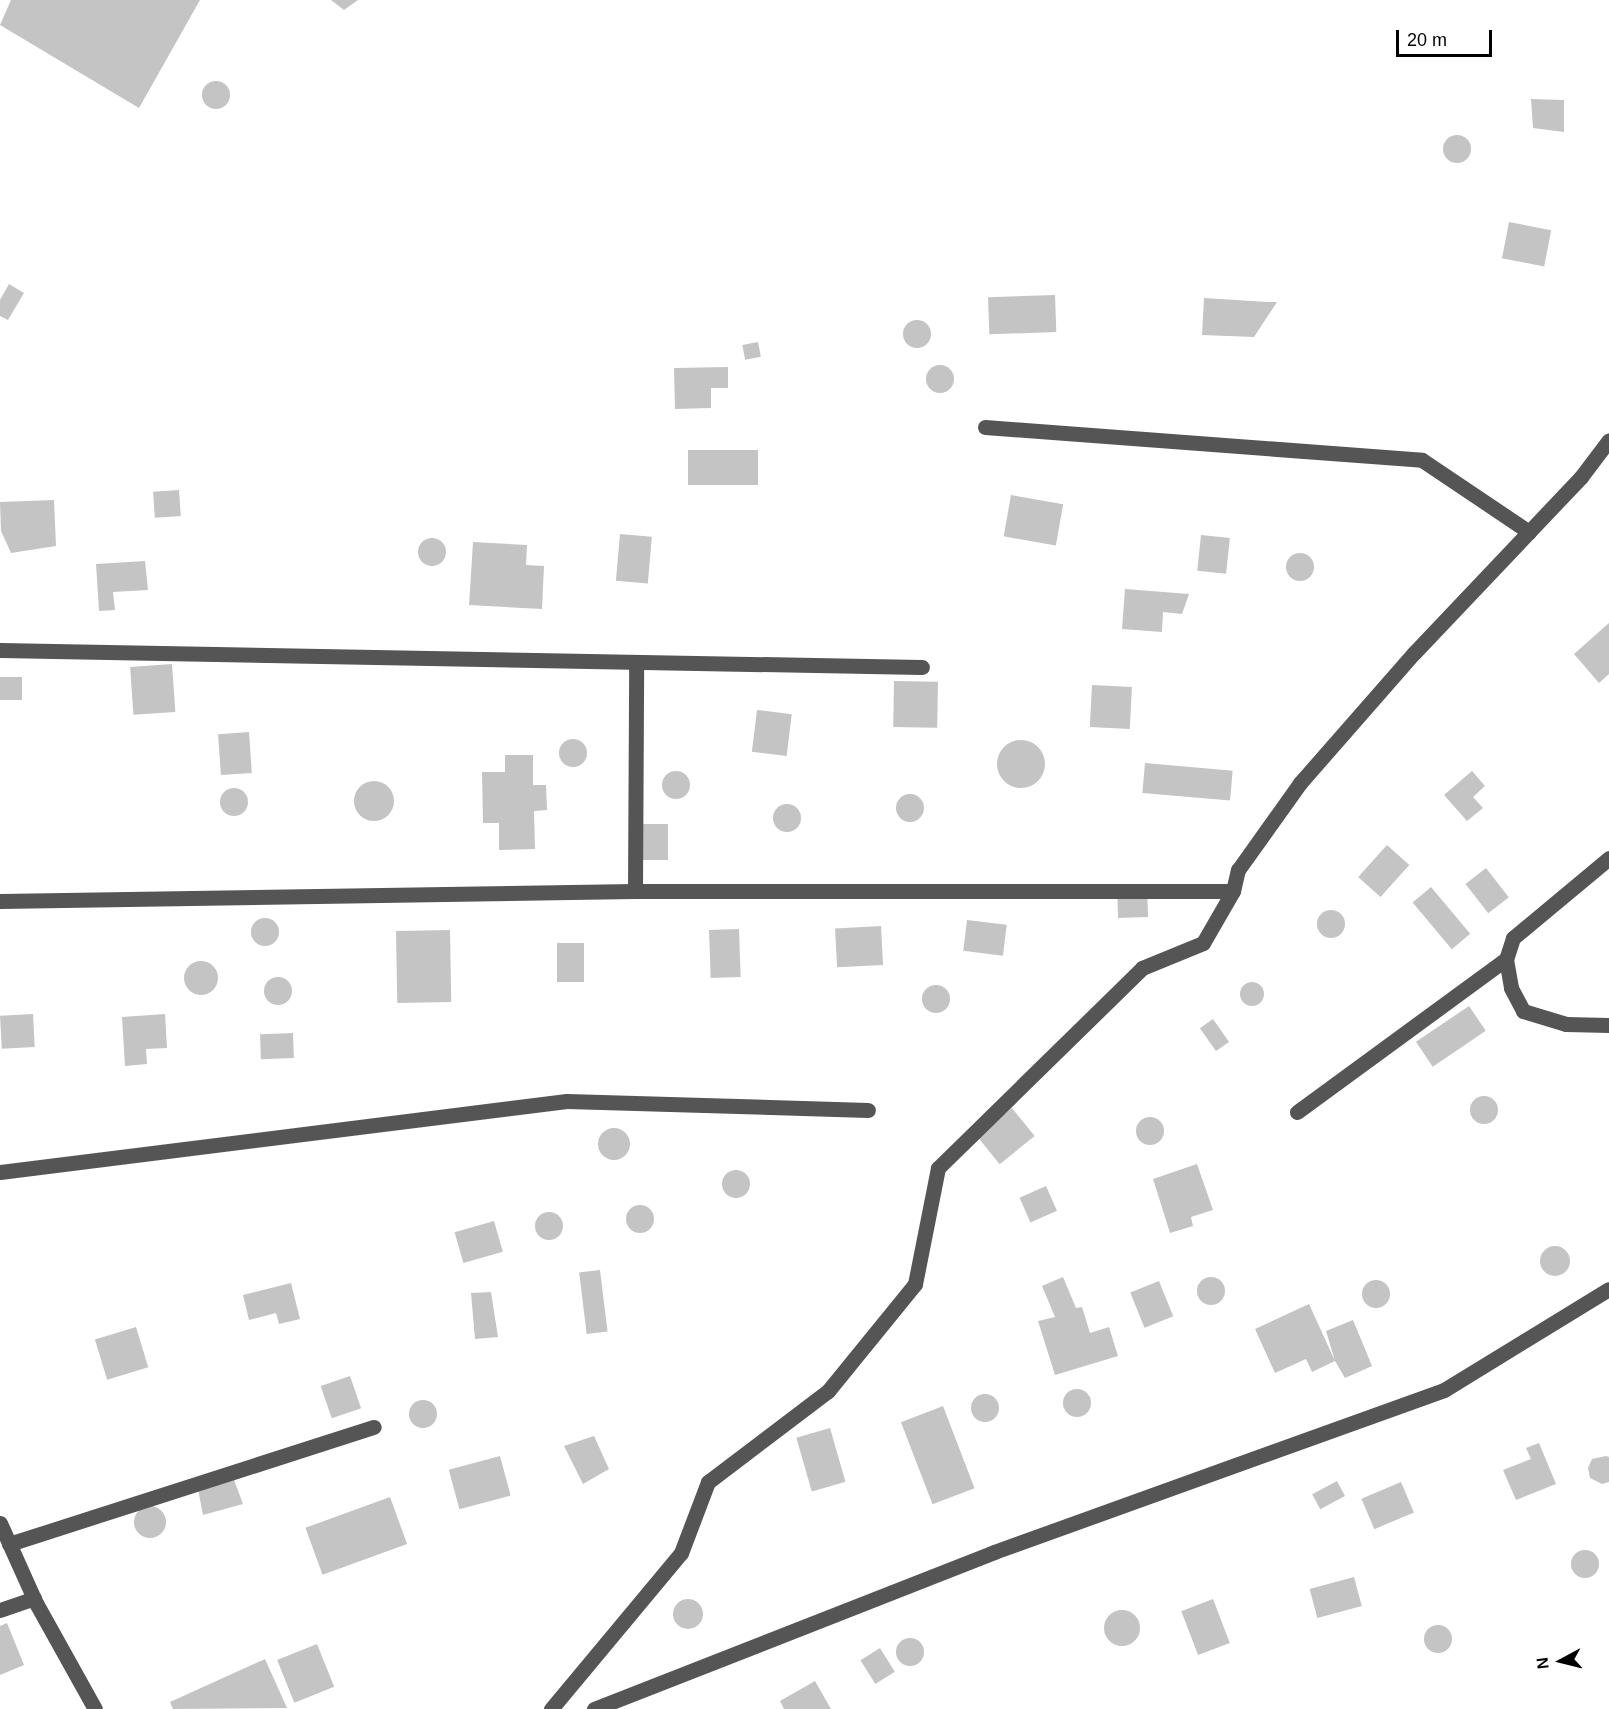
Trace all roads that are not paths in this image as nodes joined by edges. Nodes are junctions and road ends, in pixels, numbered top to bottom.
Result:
1 (985, 427) dead end
2 (1609, 440) edge
3 (1529, 532) junction
4 (0, 650) edge
5 (636, 662) junction
6 (922, 667) dead end
7 (1609, 858) edge
8 (635, 891) junction
9 (1233, 891) junction
10 (0, 901) edge
11 (1506, 958) junction
12 (1609, 1025) edge
13 (868, 1110) dead end
14 (1297, 1112) dead end
15 (0, 1172) edge
16 (1609, 1289) edge
17 (374, 1427) dead end
18 (0, 1523) edge
19 (9, 1544) junction
20 (34, 1598) junction
21 (0, 1610) edge
22 (95, 1709) edge
23 (551, 1709) edge
24 (594, 1709) edge

1 - 3 street
2 - 3 street
3 - 9 street
4 - 5 street
5 - 6 street
5 - 8 street
7 - 11 street
8 - 9 street
8 - 10 street
9 - 23 street
11 - 12 street
11 - 14 street
13 - 15 street
16 - 24 street
17 - 19 street
18 - 19 street
19 - 20 street
20 - 21 street
20 - 22 street

